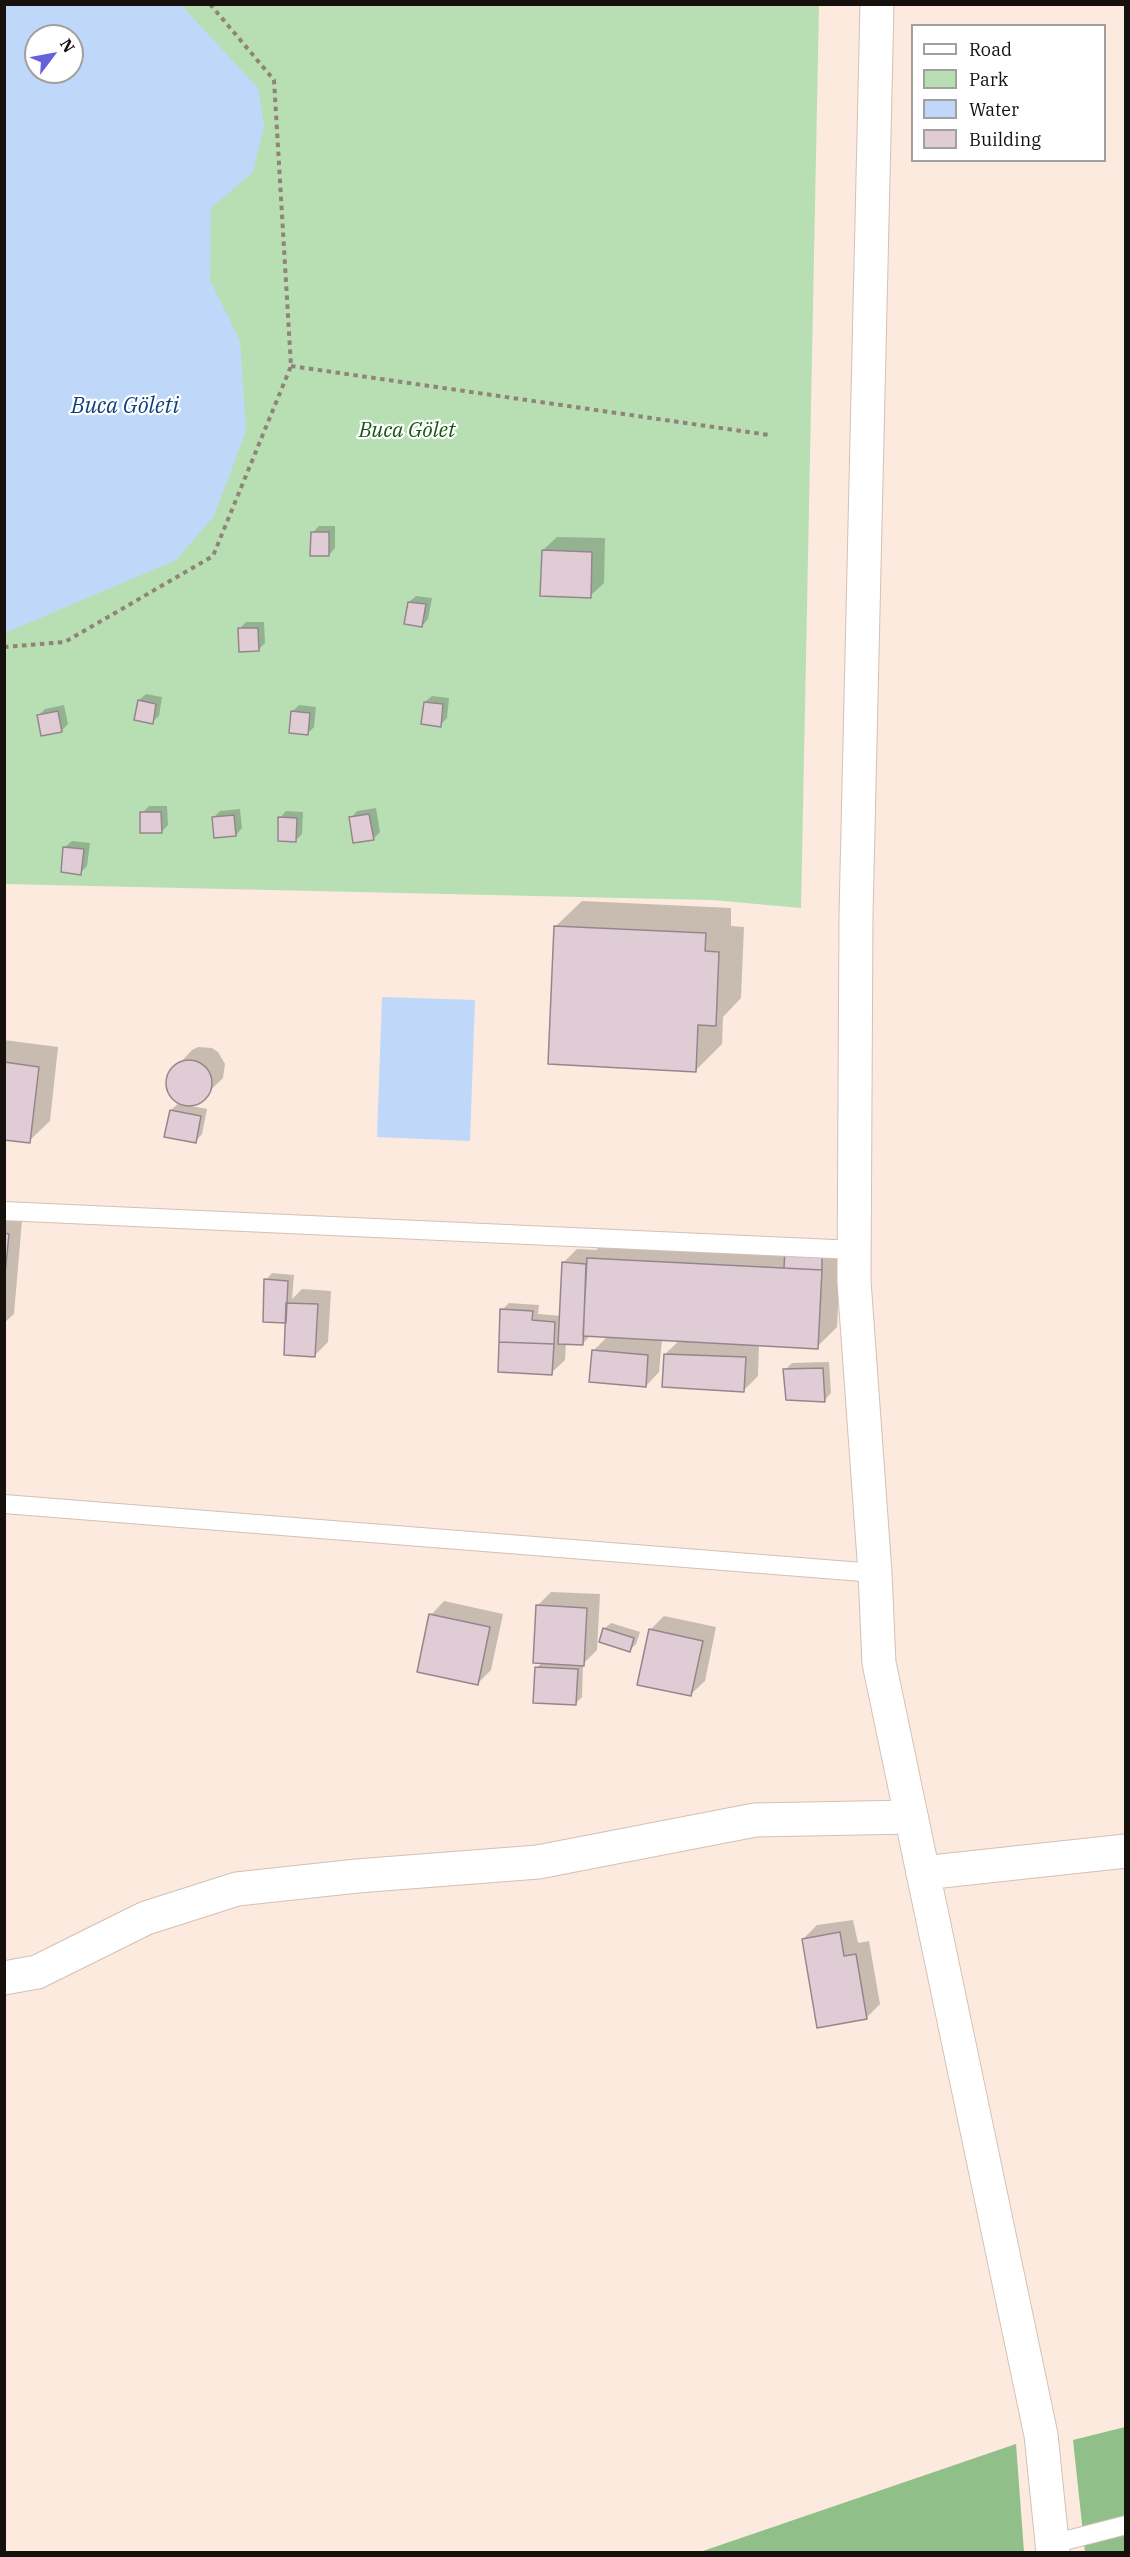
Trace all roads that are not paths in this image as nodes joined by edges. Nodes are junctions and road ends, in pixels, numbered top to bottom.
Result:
1 (877, 4) edge
2 (4, 1211) edge
3 (855, 1250) junction
4 (4, 1504) edge
5 (875, 1573) junction
6 (911, 1817) junction
7 (1125, 1851) edge
8 (923, 1873) junction
9 (4, 1978) edge
10 (1125, 2525) edge
11 (1053, 2548) edge

1 - 3 street
2 - 3 lane
3 - 5 street
4 - 5 lane
5 - 6 street
6 - 8 street
6 - 9 street
7 - 8 street
8 - 11 street
10 - 11 lane

